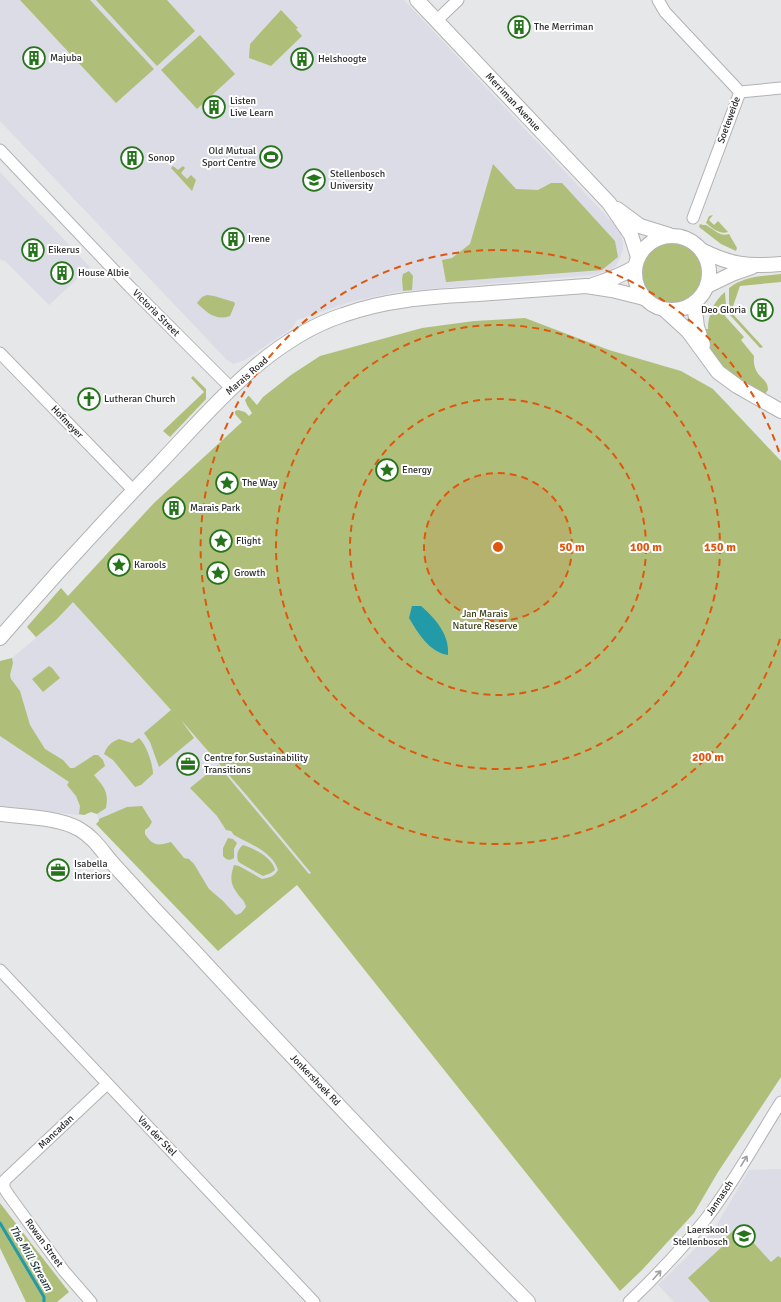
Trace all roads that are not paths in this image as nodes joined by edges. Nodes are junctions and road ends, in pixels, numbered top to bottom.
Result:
1 (417, 0) edge
2 (458, 0) edge
3 (658, 0) edge
4 (436, 20) junction
5 (781, 88) edge
6 (740, 92) junction
7 (0, 150) edge
8 (609, 203) junction
9 (693, 218) dead end
10 (672, 236) junction
11 (701, 250) junction
12 (637, 262) junction
13 (781, 264) edge
14 (756, 266) junction
15 (586, 286) junction
16 (706, 286) junction
17 (644, 298) junction
18 (694, 303) junction
19 (665, 310) junction
20 (0, 353) edge
21 (706, 357) junction
22 (231, 388) junction
23 (781, 411) edge
24 (133, 490) junction
25 (0, 638) edge
26 (0, 814) edge
27 (0, 821) edge
28 (105, 855) junction
29 (0, 970) edge
30 (107, 1084) junction
31 (781, 1102) edge
32 (5, 1180) joint
33 (91, 1302) edge
34 (314, 1302) edge
35 (528, 1302) edge
36 (629, 1302) edge

1 - 4 street, Merriman Avenue
2 - 4 street
3 - 6 street, Soeteweide
4 - 8 street, Merriman Avenue
5 - 6 street
6 - 9 street, Soeteweide
7 - 22 street, Victoria Street
8 - 10 street, Merriman Avenue
8 - 12 street, Merriman Avenue
10 - 11 street
10 - 12 street
11 - 14 street
11 - 16 street
12 - 15 street, Marais Road
12 - 17 street
13 - 14 street
14 - 16 street
15 - 17 street, Marais Road
15 - 22 street, Marais Road
16 - 18 street
17 - 19 street
18 - 19 street
18 - 21 street
19 - 21 street
20 - 24 street, Hofmeyer
21 - 23 street
22 - 24 street, Marais Road
24 - 25 street, Marais Road
26 - 28 street, Jonkershoek Rd
27 - 28 street, Jonkershoek Rd
28 - 35 street, Jonkershoek Rd
29 - 30 street, Van der Stel
30 - 32 street, Mancadan
30 - 34 street, Van der Stel
36 -> 31 street, Jannasch
32 - 33 street, Rowan Street

